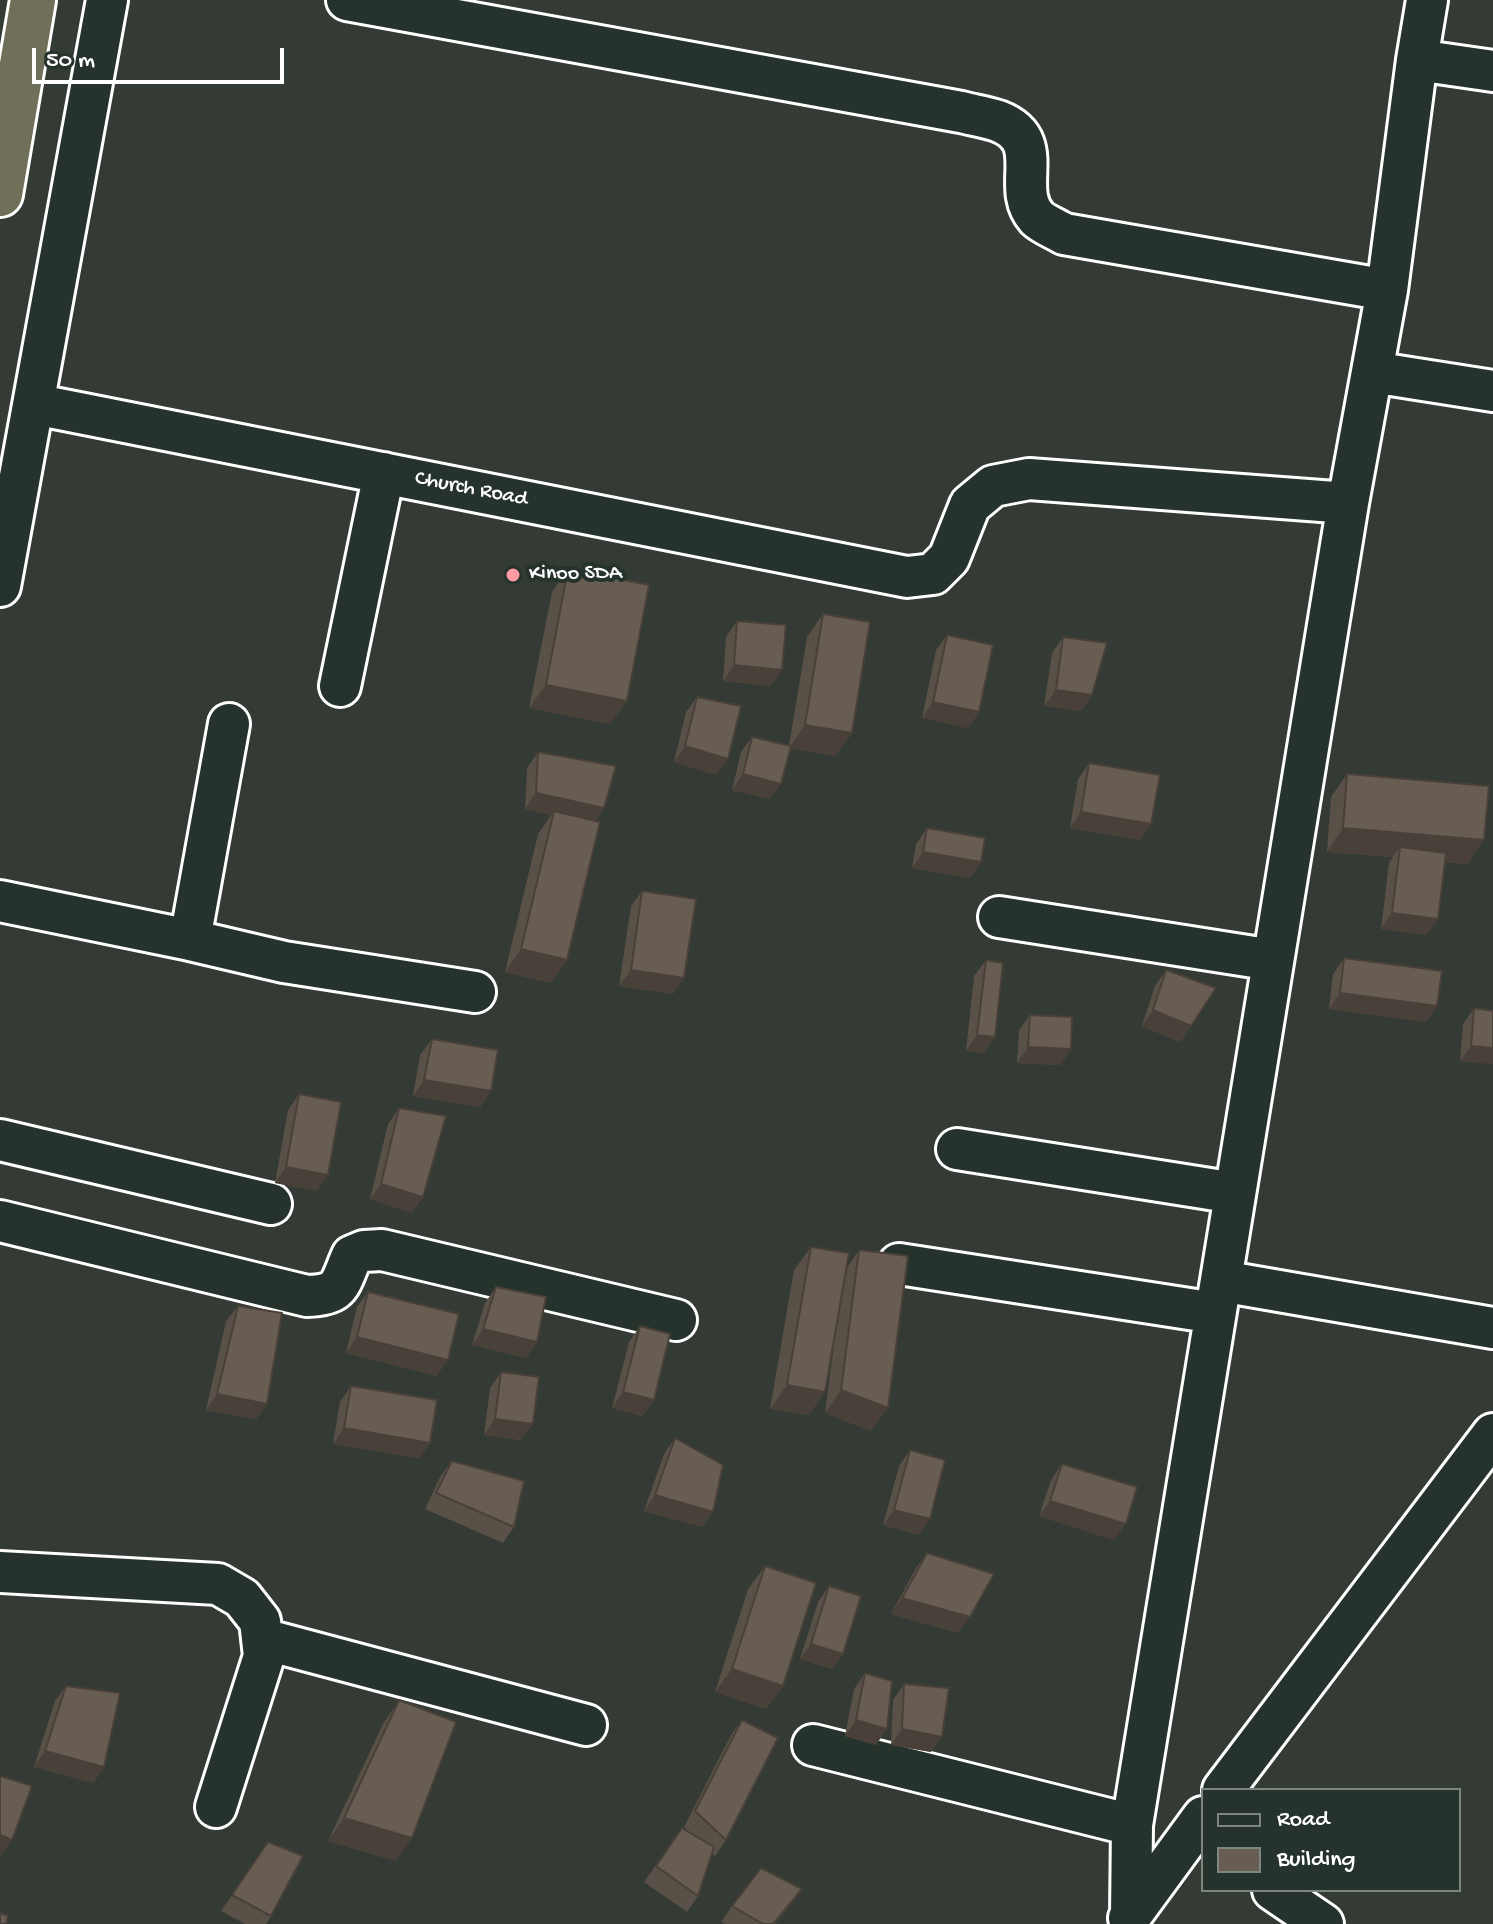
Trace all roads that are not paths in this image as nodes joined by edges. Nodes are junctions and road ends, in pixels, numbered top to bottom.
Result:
1 (33, 0) edge
2 (107, 0) edge
3 (347, 0) edge
4 (1427, 0) edge
5 (1417, 60) junction
6 (1493, 71) edge
7 (0, 194) edge
8 (1387, 290) junction
9 (1372, 372) junction
10 (1493, 391) edge
11 (34, 404) junction
12 (384, 473) junction
13 (1348, 503) junction
14 (0, 586) edge
15 (340, 686) dead end
16 (229, 724) dead end
17 (0, 901) edge
18 (999, 917) dead end
19 (190, 940) junction
20 (1273, 960) junction
21 (475, 992) dead end
22 (0, 1140) edge
23 (957, 1149) dead end
24 (1235, 1193) junction
25 (271, 1204) dead end
26 (0, 1221) edge
27 (899, 1264) edge
28 (1218, 1297) junction
29 (676, 1320) dead end
30 (1493, 1328) edge
31 (1493, 1434) edge
32 (0, 1572) edge
33 (263, 1639) junction
34 (586, 1725) dead end
35 (813, 1745) dead end
36 (1225, 1788) edge
37 (216, 1807) dead end
38 (1132, 1825) junction
39 (1199, 1831) edge
40 (1276, 1892) edge
41 (1127, 1919) edge
42 (1323, 1924) edge

1 - 7 highway
2 - 11 street
3 - 8 street
4 - 5 street
5 - 6 street
5 - 8 street
8 - 9 street
9 - 10 street
9 - 13 street
11 - 12 street, Church Road
11 - 14 street
12 - 13 street, Church Road
12 - 15 street
13 - 20 street
16 - 19 street
17 - 19 street
18 - 20 street
19 - 21 street
20 - 24 street
22 - 25 street
23 - 24 street
24 - 28 street
26 - 29 street
27 - 28 street
28 - 30 street
28 - 38 street
31 - 36 street
32 - 33 street
33 - 34 street
33 - 37 street
35 - 38 street
38 - 41 street
39 - 41 street
40 - 42 street

